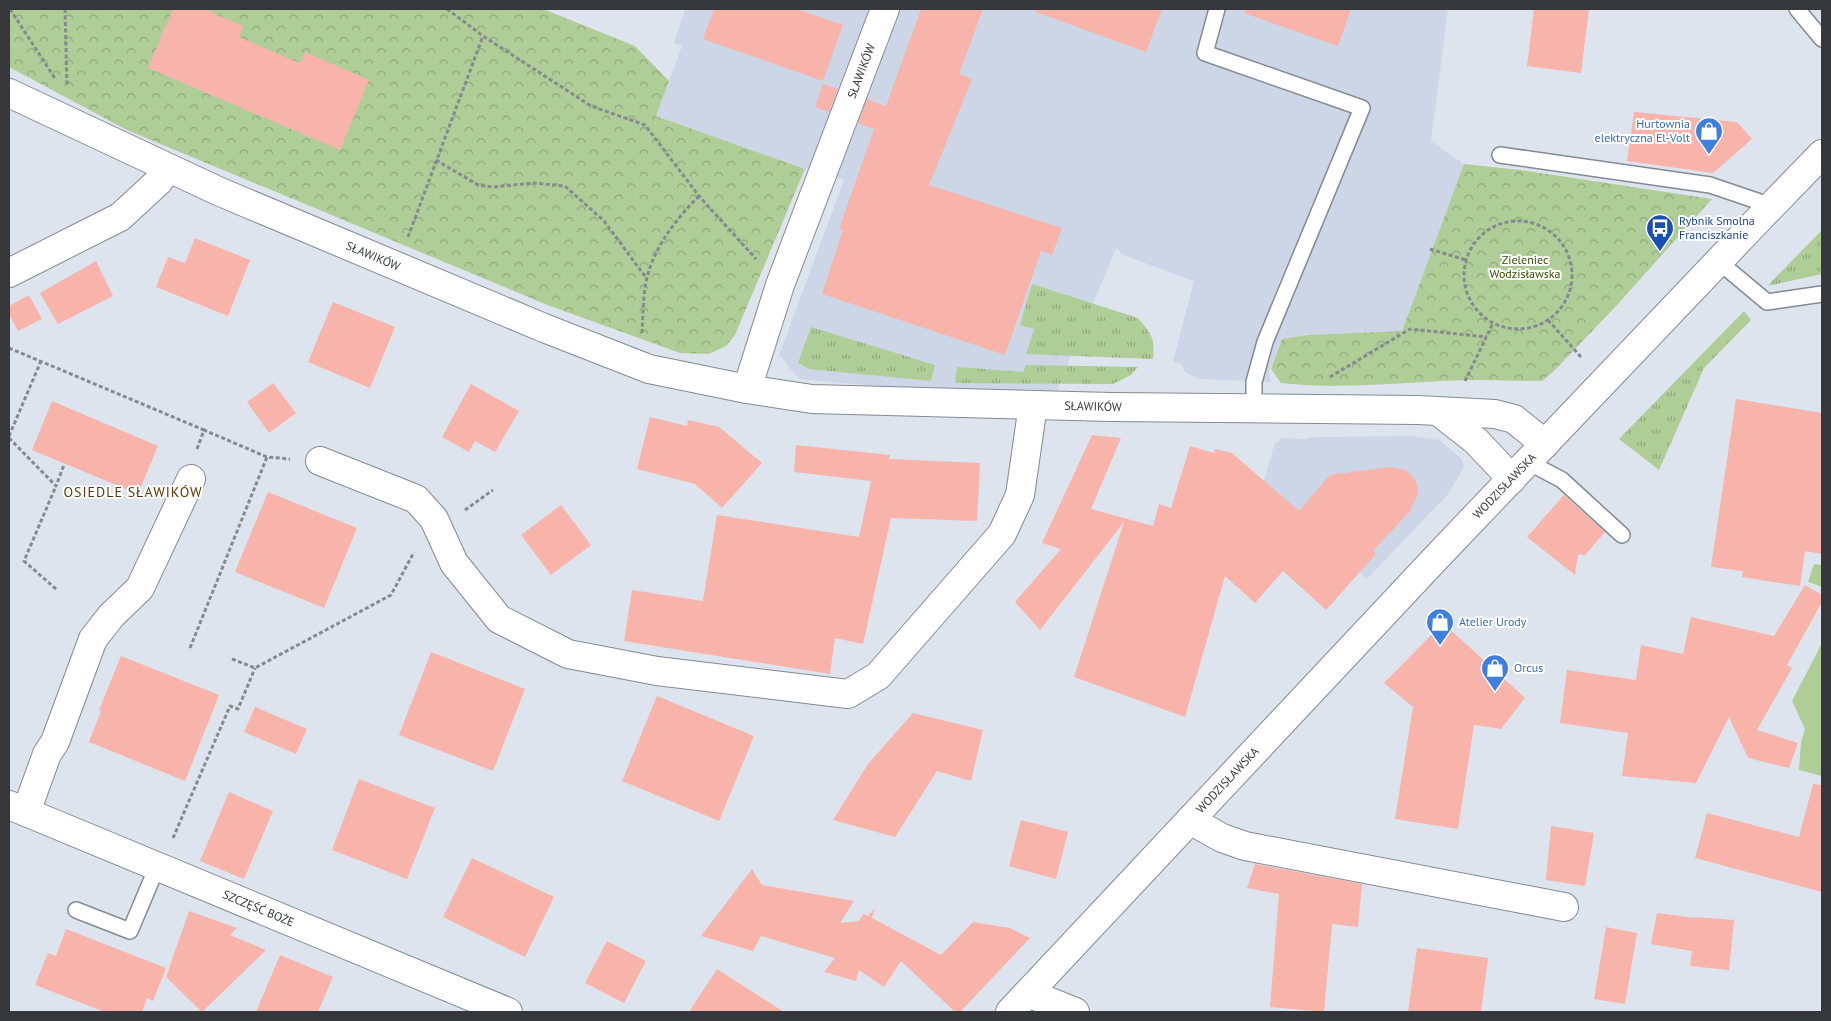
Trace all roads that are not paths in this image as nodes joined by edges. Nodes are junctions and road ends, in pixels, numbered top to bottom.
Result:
1 (885, 9) edge
2 (1217, 9) edge
3 (1797, 9) edge
4 (1822, 39) edge
5 (9, 93) edge
6 (1822, 154) edge
7 (1500, 155) dead end
8 (168, 168) junction
9 (1772, 206) junction
10 (1718, 261) junction
11 (9, 273) edge
12 (1822, 294) edge
13 (747, 389) junction
14 (1033, 406) junction
15 (1254, 408) junction
16 (1439, 412) junction
17 (320, 461) road end
18 (1528, 462) junction
19 (191, 479) road end
20 (1622, 535) dead end
21 (17, 809) edge
22 (1190, 820) junction
23 (159, 868) junction
24 (1564, 907) dead end
25 (76, 910) dead end
26 (1028, 993) junction
27 (508, 1012) edge
28 (1010, 1012) edge
29 (1075, 1012) edge

1 - 13 street, SŁAWIKÓW
2 - 15 lane
3 - 4 lane
5 - 8 street, SŁAWIKÓW
6 - 9 street, WODZISŁAWSKA
7 - 9 lane
8 - 11 street
8 - 13 street, SŁAWIKÓW
9 - 10 street, WODZISŁAWSKA
10 - 12 lane
10 - 18 street, WODZISŁAWSKA
13 - 14 street, SŁAWIKÓW
14 - 15 street, SŁAWIKÓW
14 - 17 street
15 - 16 street, SŁAWIKÓW
16 - 18 street
16 - 18 street, SŁAWIKÓW
18 - 20 lane
18 - 22 street, WODZISŁAWSKA
19 - 21 street
21 - 23 street, SZCZĘŚĆ BOŻE
22 - 24 street, WODZISŁAWSKA
22 - 26 street, WODZISŁAWSKA
23 - 25 lane
23 - 27 street, SZCZĘŚĆ BOŻE
26 - 28 street, WODZISŁAWSKA
26 - 29 street

